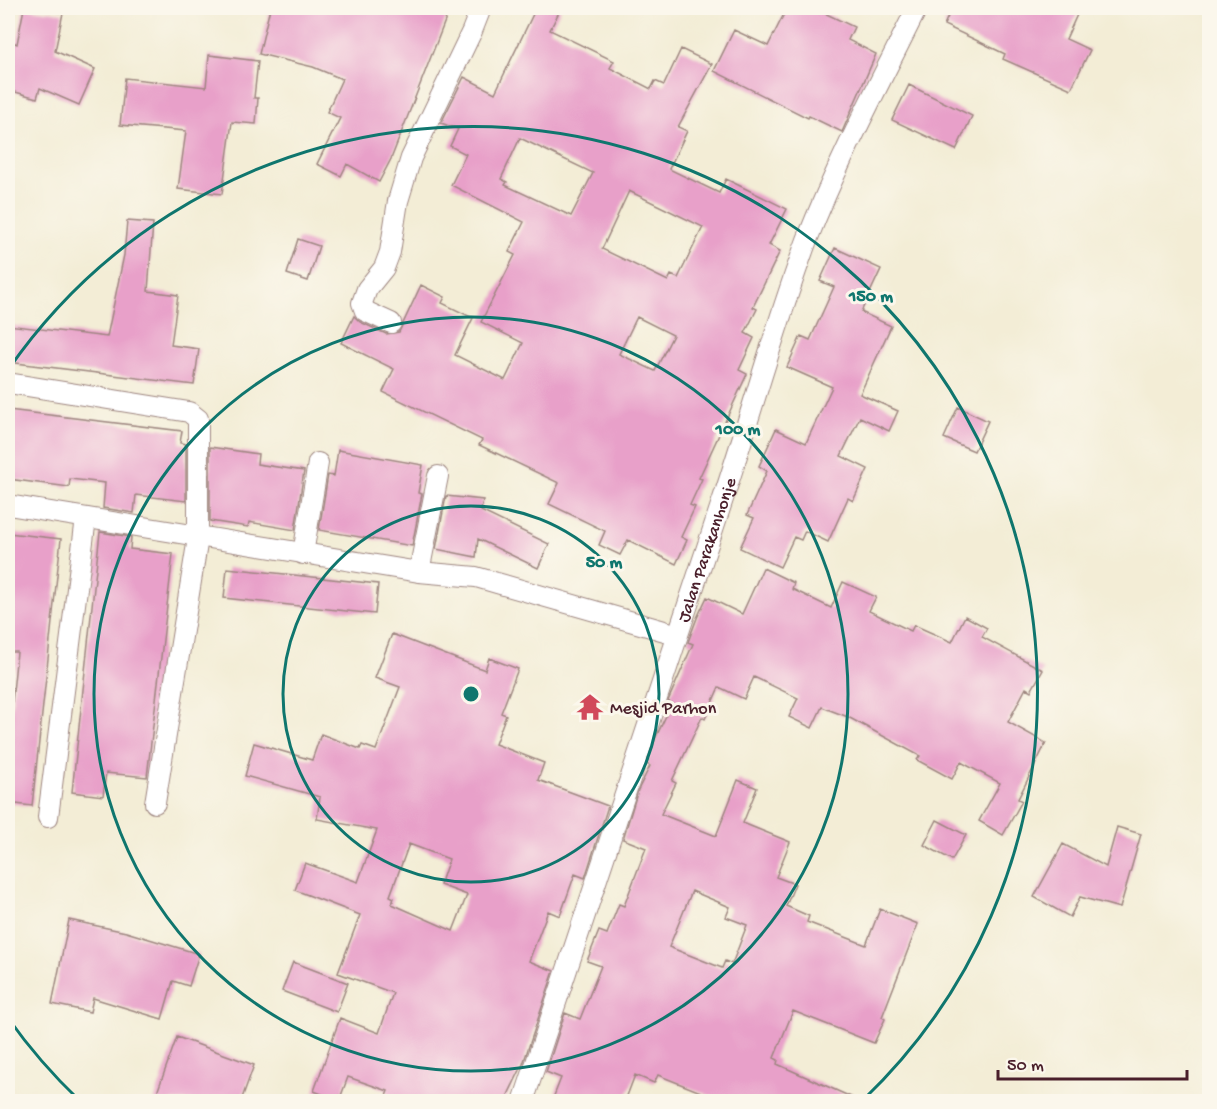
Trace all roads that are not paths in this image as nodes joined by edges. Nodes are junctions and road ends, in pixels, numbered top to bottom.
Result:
1 (481, 8) edge
2 (917, 8) edge
3 (378, 316) dead end
4 (8, 383) edge
5 (318, 463) dead end
6 (438, 476) dead end
7 (8, 505) edge
8 (86, 518) junction
9 (198, 538) junction
10 (303, 554) junction
11 (418, 572) junction
12 (675, 634) junction
13 (155, 802) dead end
14 (48, 817) dead end
15 (523, 1101) edge

1 - 3 street
2 - 12 street, Jalan Parakanhonje
4 - 9 street
5 - 10 street
6 - 11 street
7 - 8 street
8 - 9 street
8 - 14 street
9 - 10 street
9 - 13 street
10 - 11 street
11 - 12 street
12 - 15 street, Jalan Parakanhonje

